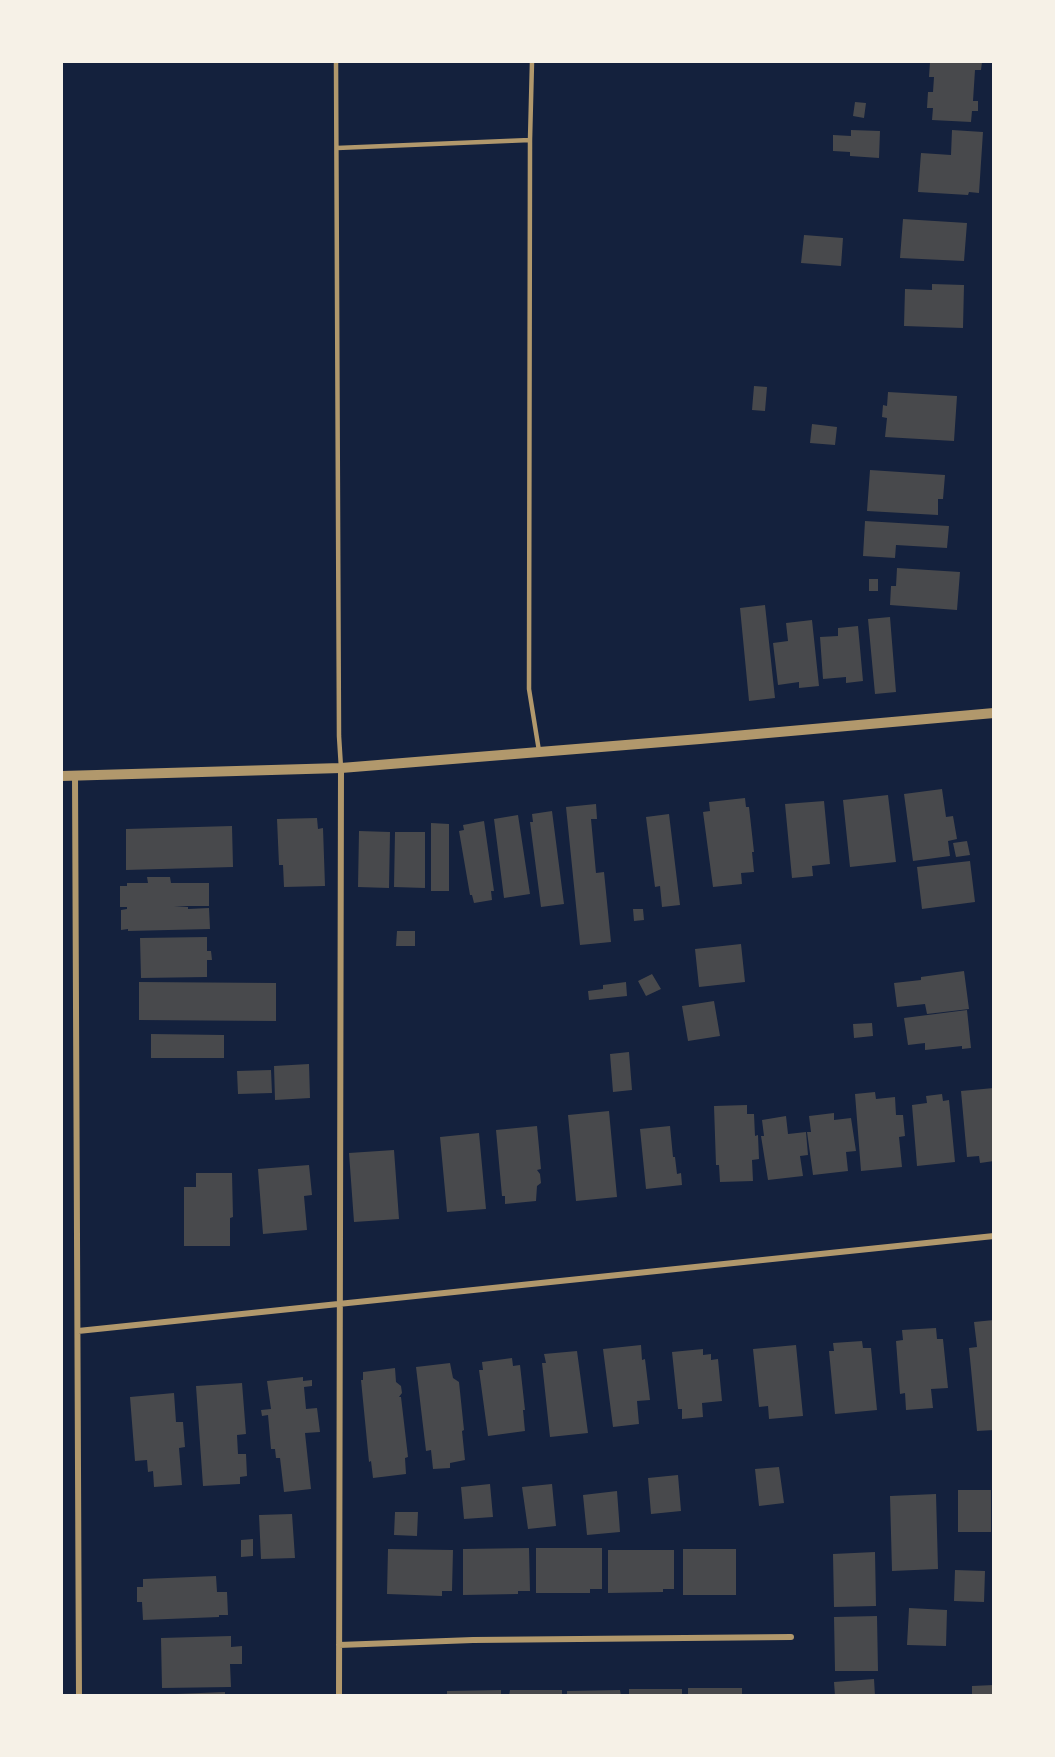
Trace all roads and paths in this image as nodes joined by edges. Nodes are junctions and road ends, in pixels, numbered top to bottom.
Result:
1 (336, 62) edge
2 (532, 62) edge
3 (530, 140) junction
4 (337, 148) junction
5 (993, 713) edge
6 (540, 752) junction
7 (341, 768) junction
8 (62, 776) edge
9 (75, 776) junction
10 (993, 1236) edge
11 (340, 1304) junction
12 (78, 1331) junction
13 (791, 1636) dead end
14 (339, 1646) junction
15 (79, 1695) edge
16 (339, 1695) edge

1 - 4 lane
2 - 3 lane
3 - 4 lane
3 - 6 lane
4 - 7 lane
5 - 6 street
6 - 7 street
7 - 9 street
7 - 11 street
8 - 9 street
9 - 12 street
10 - 11 street
11 - 12 street
11 - 14 street
12 - 15 street
13 - 14 street
14 - 16 street

